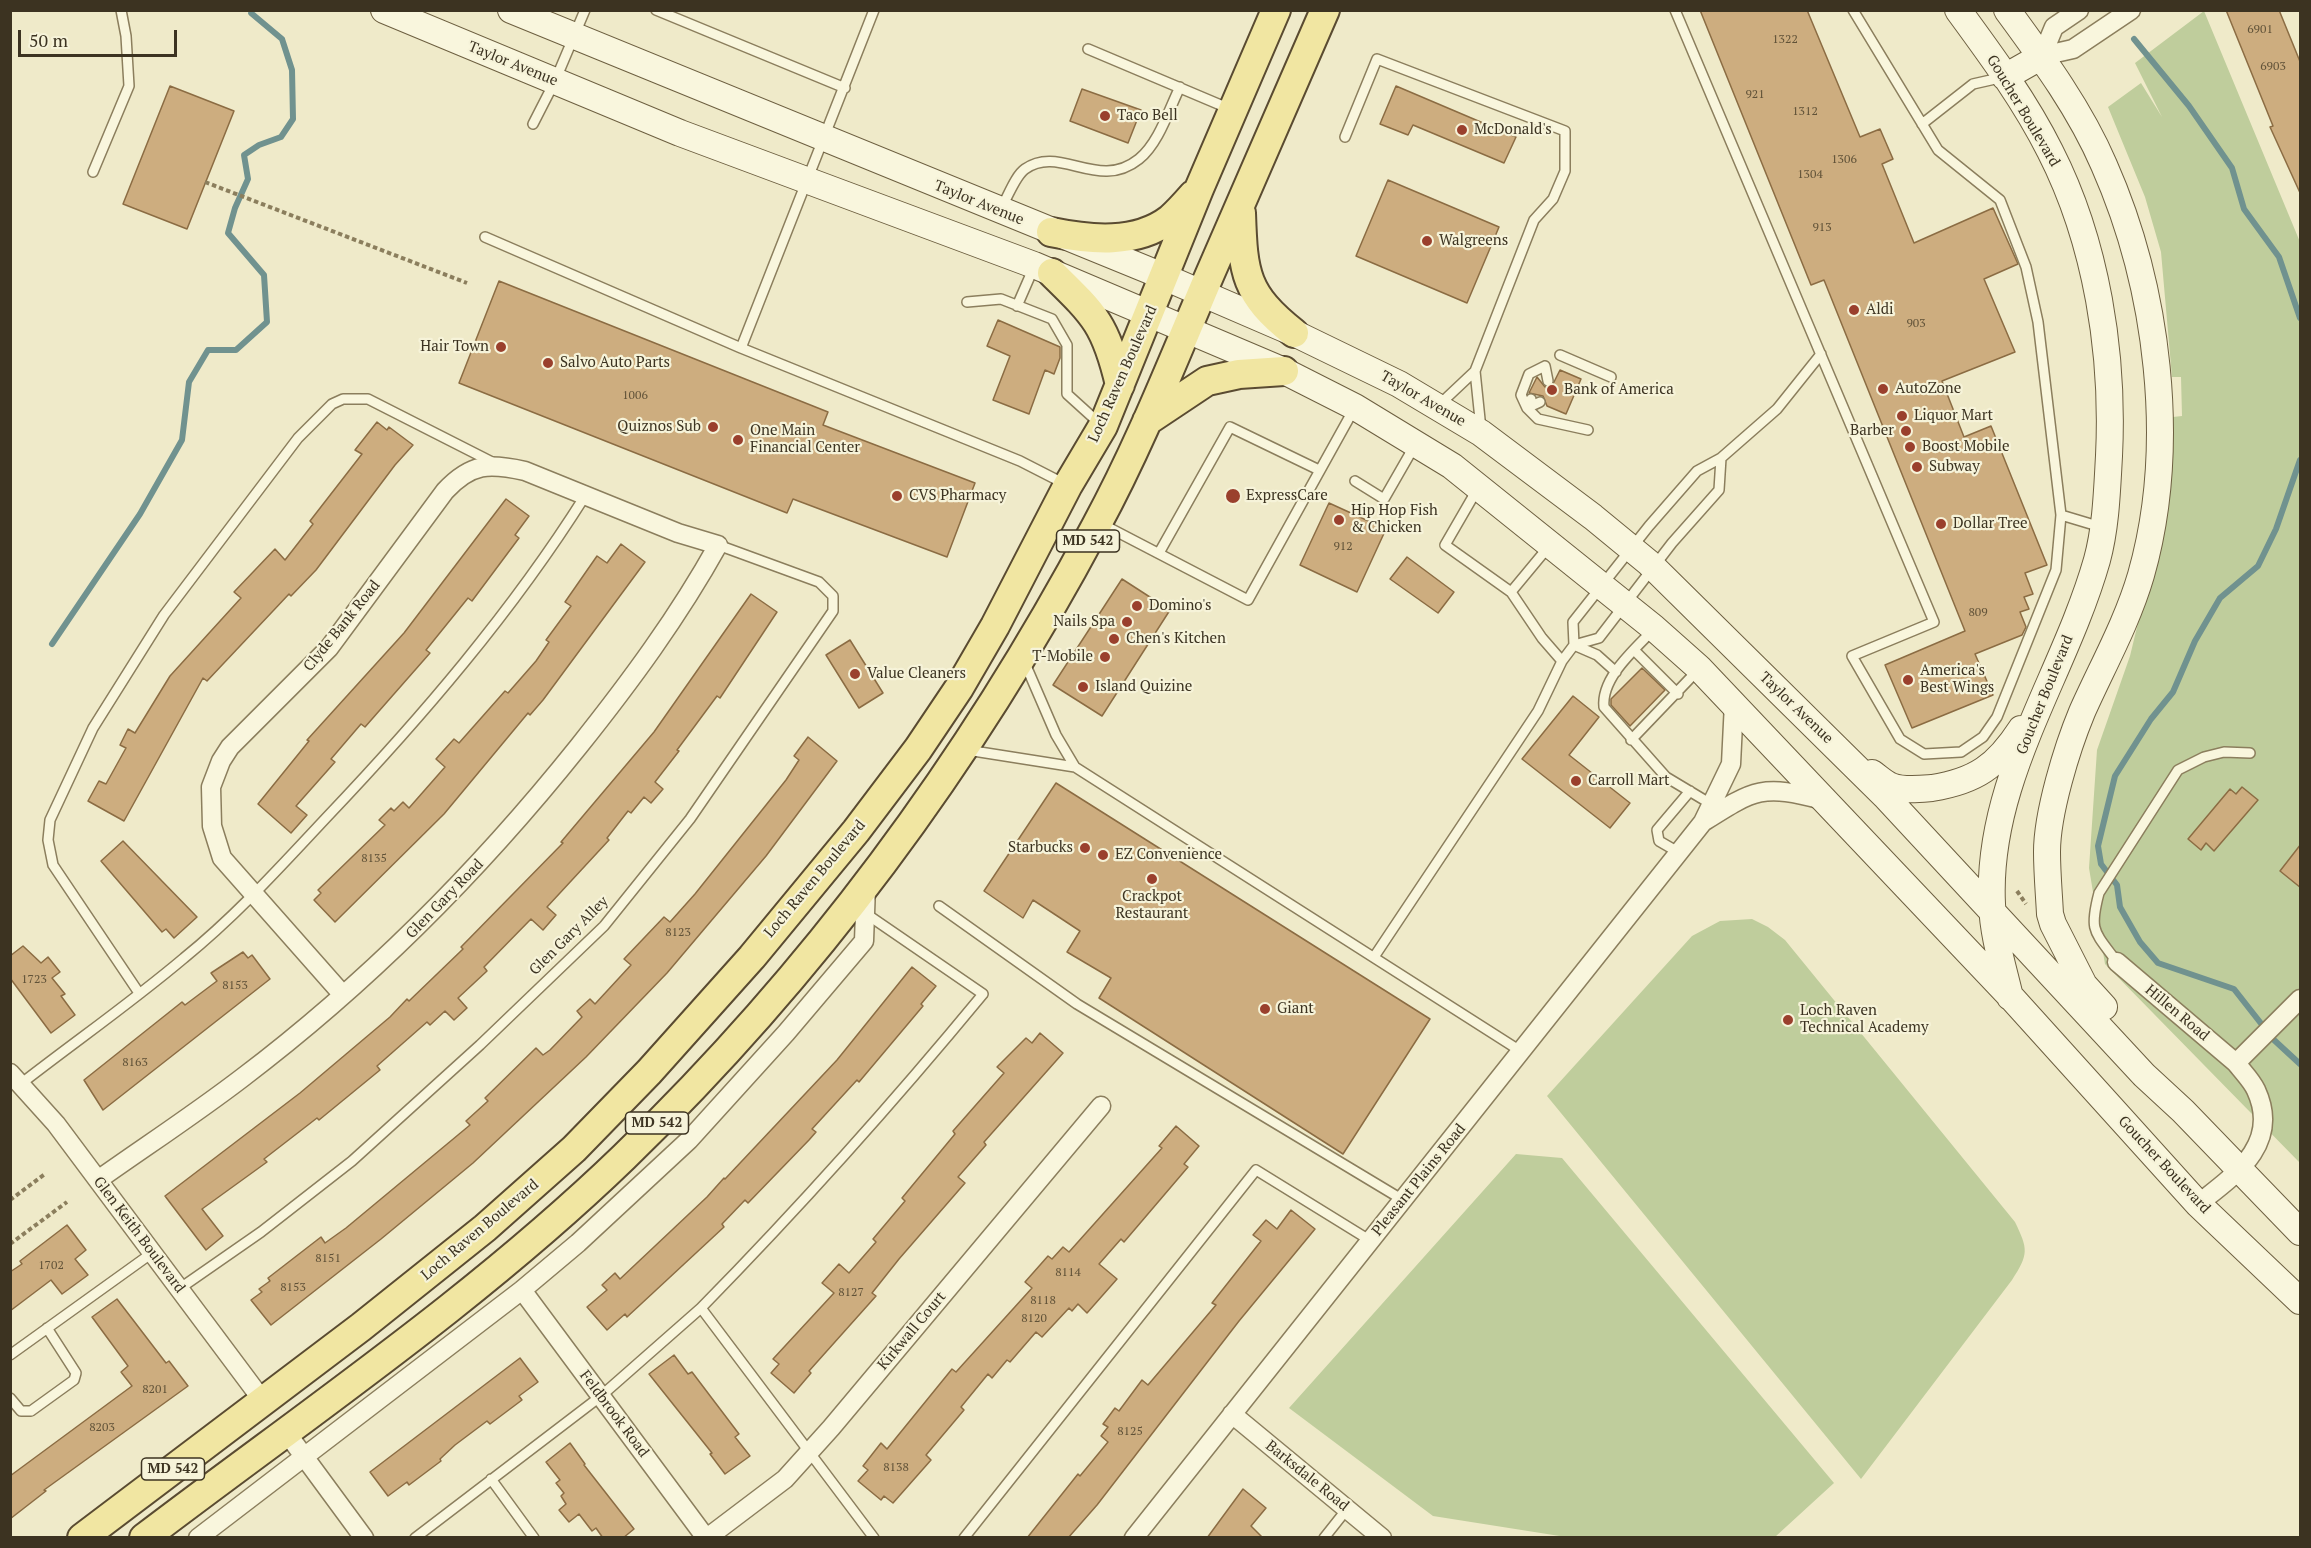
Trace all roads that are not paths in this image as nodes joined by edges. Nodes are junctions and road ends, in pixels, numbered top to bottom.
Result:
1 (121, 10) edge
2 (384, 10) edge
3 (511, 10) edge
4 (585, 10) edge
5 (656, 10) edge
6 (873, 10) edge
7 (1276, 10) edge
8 (1325, 10) edge
9 (1675, 10) edge
10 (1853, 10) edge
11 (1958, 10) edge
12 (2007, 10) edge
13 (2079, 10) edge
14 (2131, 10) edge
15 (574, 36) junction
16 (1088, 49) dead end
17 (2042, 56) junction
18 (2005, 77) junction
19 (555, 81) junction
20 (1180, 87) junction
21 (844, 88) junction
22 (1234, 110) junction
23 (533, 124) dead end
24 (1922, 124) junction
25 (1345, 137) dead end
26 (825, 139) junction
27 (93, 172) dead end
28 (807, 182) junction
29 (1199, 189) junction
30 (1241, 203) junction
31 (999, 211) junction
32 (1051, 232) junction
33 (484, 237) dead end
34 (1043, 269) junction
35 (1164, 277) junction
36 (1202, 294) junction
37 (968, 302) dead end
38 (1017, 306) junction
39 (1150, 313) junction
40 (1187, 328) junction
41 (1294, 333) junction
42 (741, 348) junction
43 (1821, 354) junction
44 (1560, 356) dead end
45 (1284, 371) junction
46 (1475, 371) junction
47 (1611, 377) dead end
48 (1544, 380) dead end
49 (1120, 386) junction
50 (1437, 406) junction
51 (1355, 407) junction
52 (1147, 421) junction
53 (1103, 426) junction
54 (1588, 430) dead end
55 (1481, 433) junction
56 (1416, 443) junction
57 (1721, 458) junction
58 (499, 466) junction
59 (1319, 470) junction
60 (1355, 481) dead end
61 (1068, 485) junction
62 (1480, 486) junction
63 (585, 496) junction
64 (2061, 515) junction
65 (1099, 522) junction
66 (2103, 528) junction
67 (718, 545) junction
68 (1551, 545) junction
69 (1631, 549) junction
70 (1160, 553) junction
71 (1653, 567) junction
72 (1602, 586) junction
73 (1511, 592) junction
74 (1624, 605) junction
75 (1654, 628) junction
76 (1574, 645) junction
77 (1634, 650) junction
78 (1022, 657) junction
79 (1562, 661) junction
80 (1699, 668) junction
81 (1616, 672) junction
82 (1678, 694) junction
83 (2045, 694) junction
84 (1734, 703) junction
85 (1631, 740) junction
86 (965, 749) junction
87 (1842, 753) junction
88 (2250, 753) dead end
89 (1076, 767) junction
90 (1690, 791) junction
91 (1823, 800) junction
92 (1711, 804) junction
93 (1703, 822) junction
94 (1678, 852) junction
95 (866, 885) junction
96 (253, 895) junction
97 (939, 906) dead end
98 (1992, 908) junction
99 (865, 914) junction
100 (1374, 957) junction
101 (2117, 962) joint
102 (139, 993) junction
103 (343, 995) junction
104 (2011, 997) junction
105 (2301, 999) edge
106 (1522, 1052) junction
107 (2236, 1064) junction
108 (2144, 1075) junction
109 (16, 1078) edge
110 (1101, 1106) dead end
111 (2240, 1170) junction
112 (98, 1180) junction
113 (1403, 1200) junction
114 (2198, 1204) junction
115 (2301, 1232) edge
116 (1371, 1240) junction
117 (152, 1253) junction
118 (179, 1289) junction
119 (522, 1290) junction
120 (2301, 1300) edge
121 (701, 1308) junction
122 (47, 1328) junction
123 (10, 1355) edge
124 (600, 1396) junction
125 (10, 1398) edge
126 (262, 1401) junction
127 (1232, 1414) junction
128 (286, 1432) junction
129 (810, 1452) junction
130 (304, 1457) junction
131 (491, 1479) junction
132 (1347, 1509) junction
133 (82, 1538) edge
134 (144, 1538) edge
135 (198, 1538) edge
136 (364, 1538) edge
137 (415, 1538) edge
138 (534, 1538) edge
139 (706, 1538) edge
140 (874, 1538) edge
141 (964, 1538) edge
142 (1134, 1538) edge
143 (1324, 1538) edge
144 (1382, 1538) edge

1 - 27 lane
2 - 19 main road, Taylor Avenue
3 - 15 main road, Taylor Avenue
4 - 15 lane
5 - 21 lane
6 - 21 lane
7 - 22 main road, Loch Raven Boulevard / MD 542
8 - 30 main road, MD 542
9 - 43 lane
10 - 24 lane
11 - 18 main road, Goucher Boulevard
12 - 17 main road
13 - 17 street
14 - 17 street
15 - 19 lane
15 - 26 main road, Taylor Avenue
16 - 20 lane
17 - 18 main road
17 - 108 main road
18 - 24 lane
18 - 66 main road, Goucher Boulevard
19 - 23 lane
19 - 28 main road, Taylor Avenue
20 - 22 lane
20 - 31 lane
21 - 26 lane
22 - 29 main road, Loch Raven Boulevard / MD 542
24 - 64 lane
25 - 46 lane
26 - 28 lane
26 - 31 main road, Taylor Avenue
28 - 34 main road, Taylor Avenue
28 - 42 lane
29 - 32 main road
29 - 35 main road, Loch Raven Boulevard / MD 542
30 - 36 main road, MD 542
30 - 41 main road
31 - 32 main road, Taylor Avenue
32 - 35 main road, Taylor Avenue
33 - 42 lane
34 - 38 lane
34 - 39 main road, Taylor Avenue
34 - 49 main road
35 - 36 main road, Taylor Avenue
35 - 39 main road, Loch Raven Boulevard / MD 542
36 - 40 main road, MD 542
36 - 41 main road, Taylor Avenue
37 - 38 lane
38 - 53 lane
39 - 40 main road, Taylor Avenue
39 - 49 main road, Loch Raven Boulevard / MD 542
40 - 45 main road, Taylor Avenue
40 - 52 main road, MD 542
41 - 50 main road, Taylor Avenue
42 - 61 lane
43 - 57 lane
43 - 64 lane
44 - 47 lane
45 - 51 main road, Taylor Avenue
45 - 52 main road
46 - 50 lane
46 - 55 lane
48 - 54 lane
49 - 53 main road, Loch Raven Boulevard / MD 542
50 - 55 main road, Taylor Avenue
51 - 56 main road, Taylor Avenue
51 - 59 lane
52 - 65 main road, MD 542
53 - 61 main road, Loch Raven Boulevard / MD 542
55 - 69 main road, Taylor Avenue
56 - 60 lane
56 - 62 main road, Taylor Avenue
57 - 69 lane
57 - 71 lane
58 - 63 street, Clyde Bank Road
58 - 96 street, Clyde Bank Road
58 - 102 lane
59 - 70 lane
59 - 70 lane
61 - 126 main road, Loch Raven Boulevard / MD 542
62 - 68 main road, Taylor Avenue
62 - 73 lane
63 - 67 street, Clyde Bank Road
63 - 96 lane
64 - 66 lane
65 - 70 lane
65 - 78 main road, MD 542
66 - 83 main road, Goucher Boulevard
67 - 103 street, Glen Gary Road
67 - 118 lane, Glen Gary Alley
68 - 72 main road, Taylor Avenue
68 - 73 lane
69 - 71 main road, Taylor Avenue
69 - 72 lane
71 - 74 lane
71 - 87 main road, Taylor Avenue
72 - 74 main road, Taylor Avenue
72 - 76 lane
73 - 79 lane
74 - 75 main road, Taylor Avenue
74 - 76 lane
75 - 77 lane
75 - 80 main road, Taylor Avenue
76 - 79 lane
76 - 81 lane
77 - 81 lane
77 - 82 lane
78 - 86 main road, MD 542
78 - 89 lane
79 - 100 lane
80 - 82 lane
80 - 84 main road, Taylor Avenue
81 - 85 lane
82 - 85 lane
83 - 87 main road
83 - 98 main road, Goucher Boulevard
84 - 91 main road, Taylor Avenue
84 - 92 street, Pleasant Plains Road
85 - 90 lane
86 - 89 lane
86 - 95 main road, MD 542
87 - 98 main road, Taylor Avenue
88 - 101 lane
89 - 100 lane
90 - 92 lane
90 - 94 lane
91 - 93 street, Pleasant Plains Road
91 - 104 main road, Taylor Avenue
92 - 93 street, Pleasant Plains Road
93 - 94 street, Pleasant Plains Road
94 - 106 street, Pleasant Plains Road
95 - 99 street
95 - 128 main road, MD 542
96 - 102 lane
96 - 103 street, Clyde Bank Road
97 - 113 lane
98 - 104 main road, Goucher Boulevard
98 - 108 main road, Taylor Avenue
99 - 119 street
99 - 121 lane
100 - 106 lane
101 - 107 street, Hillen Road
102 - 109 lane
103 - 112 street, Glen Gary Road
104 - 114 main road, Goucher Boulevard
105 - 107 street
106 - 113 street, Pleasant Plains Road
107 - 111 street, Hillen Road
108 - 111 main road
109 - 112 street, Glen Keith Boulevard
110 - 129 street, Kirkwall Court
111 - 114 street, Hillen Road
111 - 115 main road
112 - 117 street, Glen Keith Boulevard
113 - 116 street, Pleasant Plains Road
114 - 120 main road, Goucher Boulevard
116 - 127 street, Pleasant Plains Road
116 - 141 lane
117 - 118 street, Glen Keith Boulevard
117 - 122 lane
118 - 126 street, Glen Keith Boulevard
119 - 124 street, Feldbrook Road
119 - 130 street
121 - 124 lane
121 - 129 lane
122 - 123 lane
122 - 125 lane
124 - 131 lane
124 - 139 street, Feldbrook Road
126 - 128 main road
126 - 133 main road, Loch Raven Boulevard / MD 542
127 - 132 street, Barksdale Road
127 - 142 street, Pleasant Plains Road
128 - 130 street
128 - 134 main road, MD 542
129 - 139 street, Kirkwall Court
129 - 140 lane
130 - 135 street
130 - 136 street
131 - 137 lane
131 - 138 lane
132 - 143 lane
132 - 144 street, Barksdale Road

